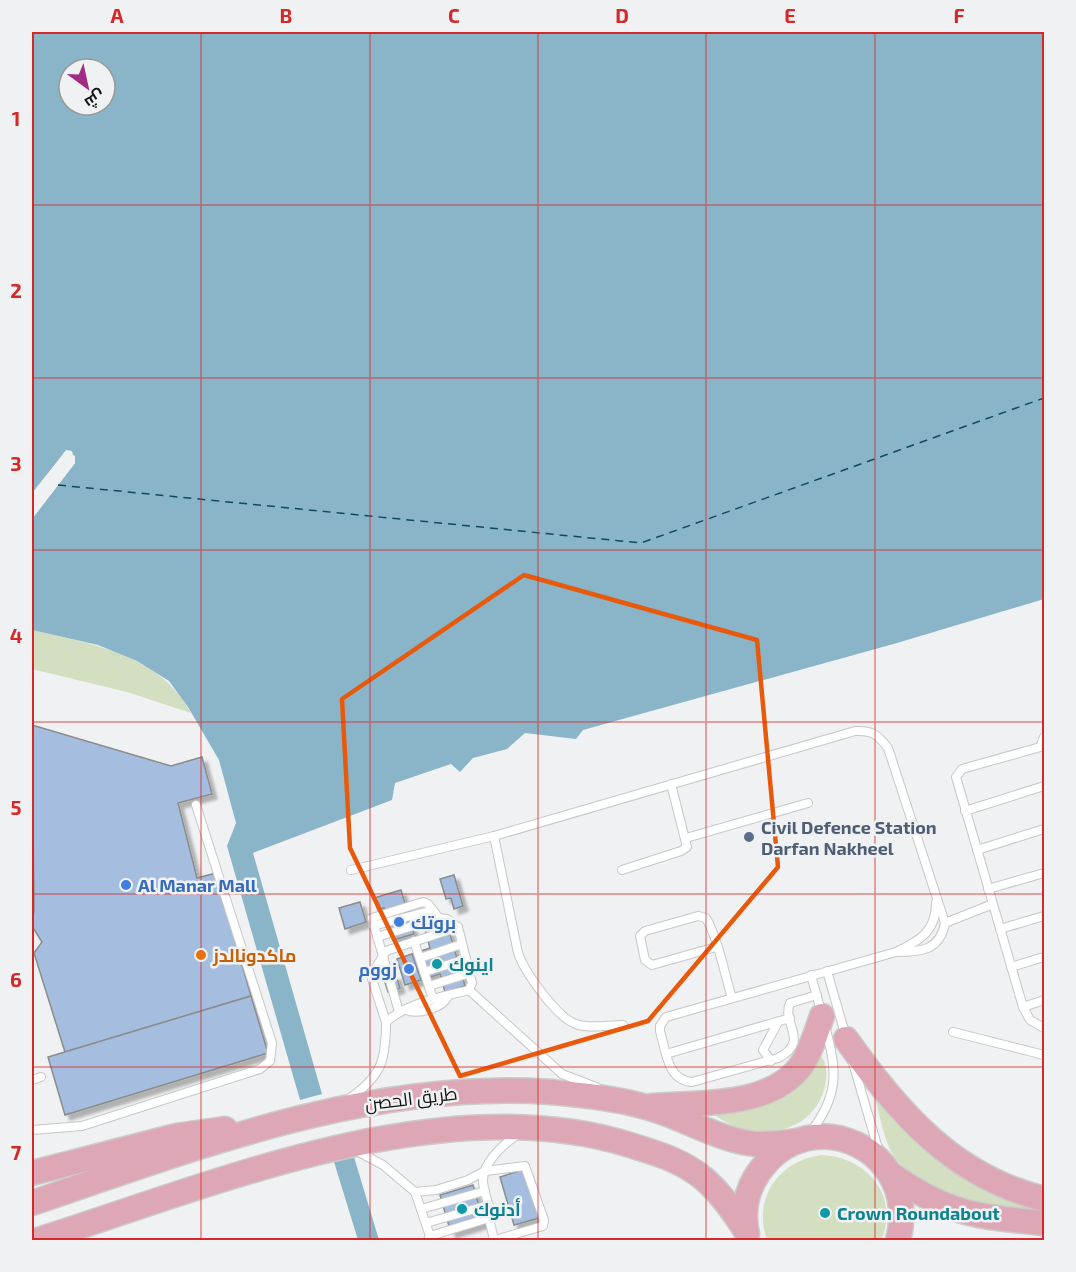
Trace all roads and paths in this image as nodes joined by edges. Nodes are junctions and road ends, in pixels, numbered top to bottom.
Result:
1 (1044, 737) edge
2 (1043, 746) edge
3 (671, 784) junction
4 (1044, 786) edge
5 (808, 803) dead end
6 (196, 805) dead end
7 (965, 811) junction
8 (1044, 829) edge
9 (494, 836) junction
10 (686, 838) junction
11 (977, 850) junction
12 (351, 870) dead end
13 (622, 870) dead end
14 (1044, 873) edge
15 (988, 889) junction
16 (936, 899) junction
17 (993, 904) junction
18 (1044, 916) edge
19 (439, 918) junction
20 (945, 923) junction
21 (458, 927) junction
22 (1000, 929) junction
23 (376, 937) junction
24 (414, 941) junction
25 (462, 944) junction
26 (716, 947) junction
27 (896, 952) junction
28 (383, 956) junction
29 (1044, 957) edge
30 (420, 958) junction
31 (466, 959) junction
32 (1011, 967) junction
33 (827, 971) junction
34 (424, 972) junction
35 (470, 974) junction
36 (812, 975) junction
37 (429, 986) junction
38 (469, 990) junction
39 (448, 996) junction
40 (732, 998) junction
41 (433, 999) junction
42 (1044, 1000) edge
43 (819, 1005) junction
44 (1023, 1007) junction
45 (403, 1011) junction
46 (790, 1018) junction
47 (386, 1022) junction
48 (778, 1022) junction
49 (622, 1025) dead end
50 (1044, 1028) edge
51 (953, 1032) dead end
52 (846, 1039) junction
53 (666, 1054) junction
54 (1044, 1055) edge
55 (771, 1061) junction
56 (41, 1077) dead end
57 (32, 1080) edge
58 (645, 1106) junction
59 (335, 1108) junction
60 (538, 1126) junction
61 (263, 1129) junction
62 (34, 1131) edge
63 (801, 1140) junction
64 (346, 1146) junction
65 (887, 1168) junction
66 (129, 1170) junction
67 (485, 1172) junction
68 (32, 1173) edge
69 (485, 1191) junction
70 (415, 1192) junction
71 (1044, 1199) edge
72 (32, 1203) edge
73 (489, 1205) junction
74 (421, 1209) junction
75 (32, 1216) edge
76 (489, 1218) junction
77 (426, 1223) junction
78 (1044, 1223) edge
79 (747, 1236) edge
80 (430, 1239) edge
81 (38, 1240) edge
82 (494, 1240) edge
83 (897, 1240) edge

1 - 2 lane
2 - 7 lane
3 - 9 lane
3 - 10 lane
3 - 16 lane
4 - 7 lane
5 - 10 lane
6 - 62 lane
7 - 11 lane
8 - 11 lane
9 - 12 lane
9 - 49 lane
10 - 13 lane
11 - 15 lane
14 - 15 lane
15 - 17 lane
16 - 20 lane
16 - 27 lane
17 - 20 lane
17 - 22 lane
18 - 22 lane
19 - 21 lane
19 - 23 lane
19 - 23 lane
20 - 27 lane
21 - 24 lane
21 - 25 lane
22 - 32 lane
23 - 28 lane
24 - 28 lane
24 - 30 lane
25 - 30 lane
25 - 31 lane
26 - 26 lane
26 - 40 lane
27 - 33 lane
28 - 45 lane
28 - 47 lane
29 - 32 lane
30 - 34 lane
31 - 34 lane
31 - 35 lane
32 - 44 lane
33 - 36 lane
33 - 52 lane
34 - 37 lane
35 - 37 lane
35 - 38 lane
36 - 40 lane
36 - 43 lane
37 - 41 lane
38 - 39 lane
38 - 58 lane
39 - 41 lane
39 - 45 lane
40 - 53 lane
41 - 45 lane
42 - 44 lane
43 - 46 lane
43 - 58 main road
43 - 63 lane
44 - 50 lane
45 - 47 lane
46 - 48 lane
46 - 55 lane
47 - 59 lane
48 - 53 lane
48 - 55 lane
51 - 54 lane
52 - 65 lane
52 - 71 main road
53 - 55 lane
56 - 57 lane
58 - 59 main road, طريق الحصن
58 - 63 main road, طريق الحصن
59 - 61 main road, طريق الحصن
60 - 64 main road, طريق الحصن
60 - 67 lane
60 - 79 main road, طريق الحصن
61 - 66 main road, طريق الحصن
61 - 68 main road
63 - 65 main road, طريق الحصن
63 - 79 main road
64 - 70 lane
64 - 81 main road, طريق الحصن
65 - 78 main road
65 - 83 main road
66 - 72 main road, طريق الحصن
66 - 75 main road
67 - 69 lane
67 - 70 lane
67 - 82 lane
69 - 73 lane
69 - 74 lane
70 - 74 lane
73 - 76 lane
73 - 77 lane
74 - 77 lane
76 - 80 lane
76 - 82 lane
77 - 80 lane

